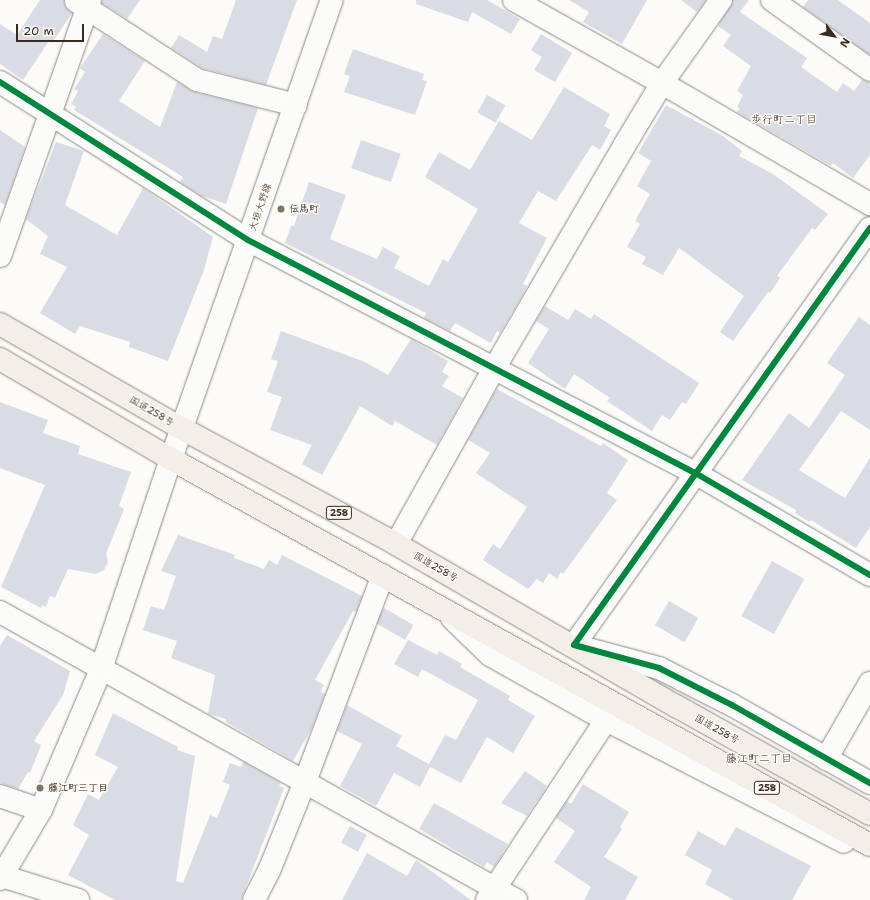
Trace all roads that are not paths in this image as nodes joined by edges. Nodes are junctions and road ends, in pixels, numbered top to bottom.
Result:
1 (331, 0) edge
2 (514, 0) edge
3 (721, 0) edge
4 (772, 0) edge
5 (84, 3) edge
6 (870, 70) edge
7 (0, 82) edge
8 (662, 83) junction
9 (296, 105) junction
10 (51, 114) junction
11 (870, 204) edge
12 (870, 228) edge
13 (248, 240) junction
14 (0, 256) edge
15 (0, 324) edge
16 (0, 358) edge
17 (495, 367) junction
18 (181, 428) junction
19 (171, 459) junction
20 (697, 474) junction
21 (396, 544) junction
22 (383, 575) junction
23 (870, 575) edge
24 (439, 606) junction
25 (0, 612) edge
26 (574, 645) junction
27 (100, 669) junction
28 (870, 683) edge
29 (606, 720) junction
30 (826, 759) junction
31 (870, 783) edge
32 (304, 784) junction
33 (0, 796) edge
34 (41, 810) junction
35 (870, 814) edge
36 (870, 845) edge
37 (870, 856) edge
38 (1, 877) edge
39 (492, 894) edge
40 (78, 900) edge
41 (254, 900) edge
42 (516, 900) edge

1 - 9 street, 大垣大野線
2 - 8 street
3 - 8 street
4 - 6 street
5 - 9 street
5 - 10 street
7 - 10 street
8 - 11 street
8 - 17 street
9 - 13 street, 大垣大野線
10 - 13 street
10 - 14 street
12 - 20 street
13 - 17 street
13 - 18 street, 大垣大野線
15 - 18 highway, 国道258号 / 258
16 - 19 highway, 258
17 - 20 street
17 - 21 street
18 - 19 street, 大垣大野線
18 - 21 highway, 国道258号 / 258
19 - 22 highway, 258
19 - 27 street, 大垣大野線
20 - 23 street
20 - 26 street
21 - 26 highway, 国道258号 / 258
22 - 24 highway, 258
22 - 32 street
24 - 29 street
24 - 36 highway, 258
25 - 27 street
26 - 30 street
26 - 35 highway, 国道258号 / 258
27 - 32 street
27 - 34 street, 大垣大野線
28 - 30 street
29 - 37 street
29 - 39 street
30 - 31 street
32 - 39 street
32 - 41 street
33 - 34 street
34 - 38 street, 大垣大野線
38 - 40 street
39 - 42 street

